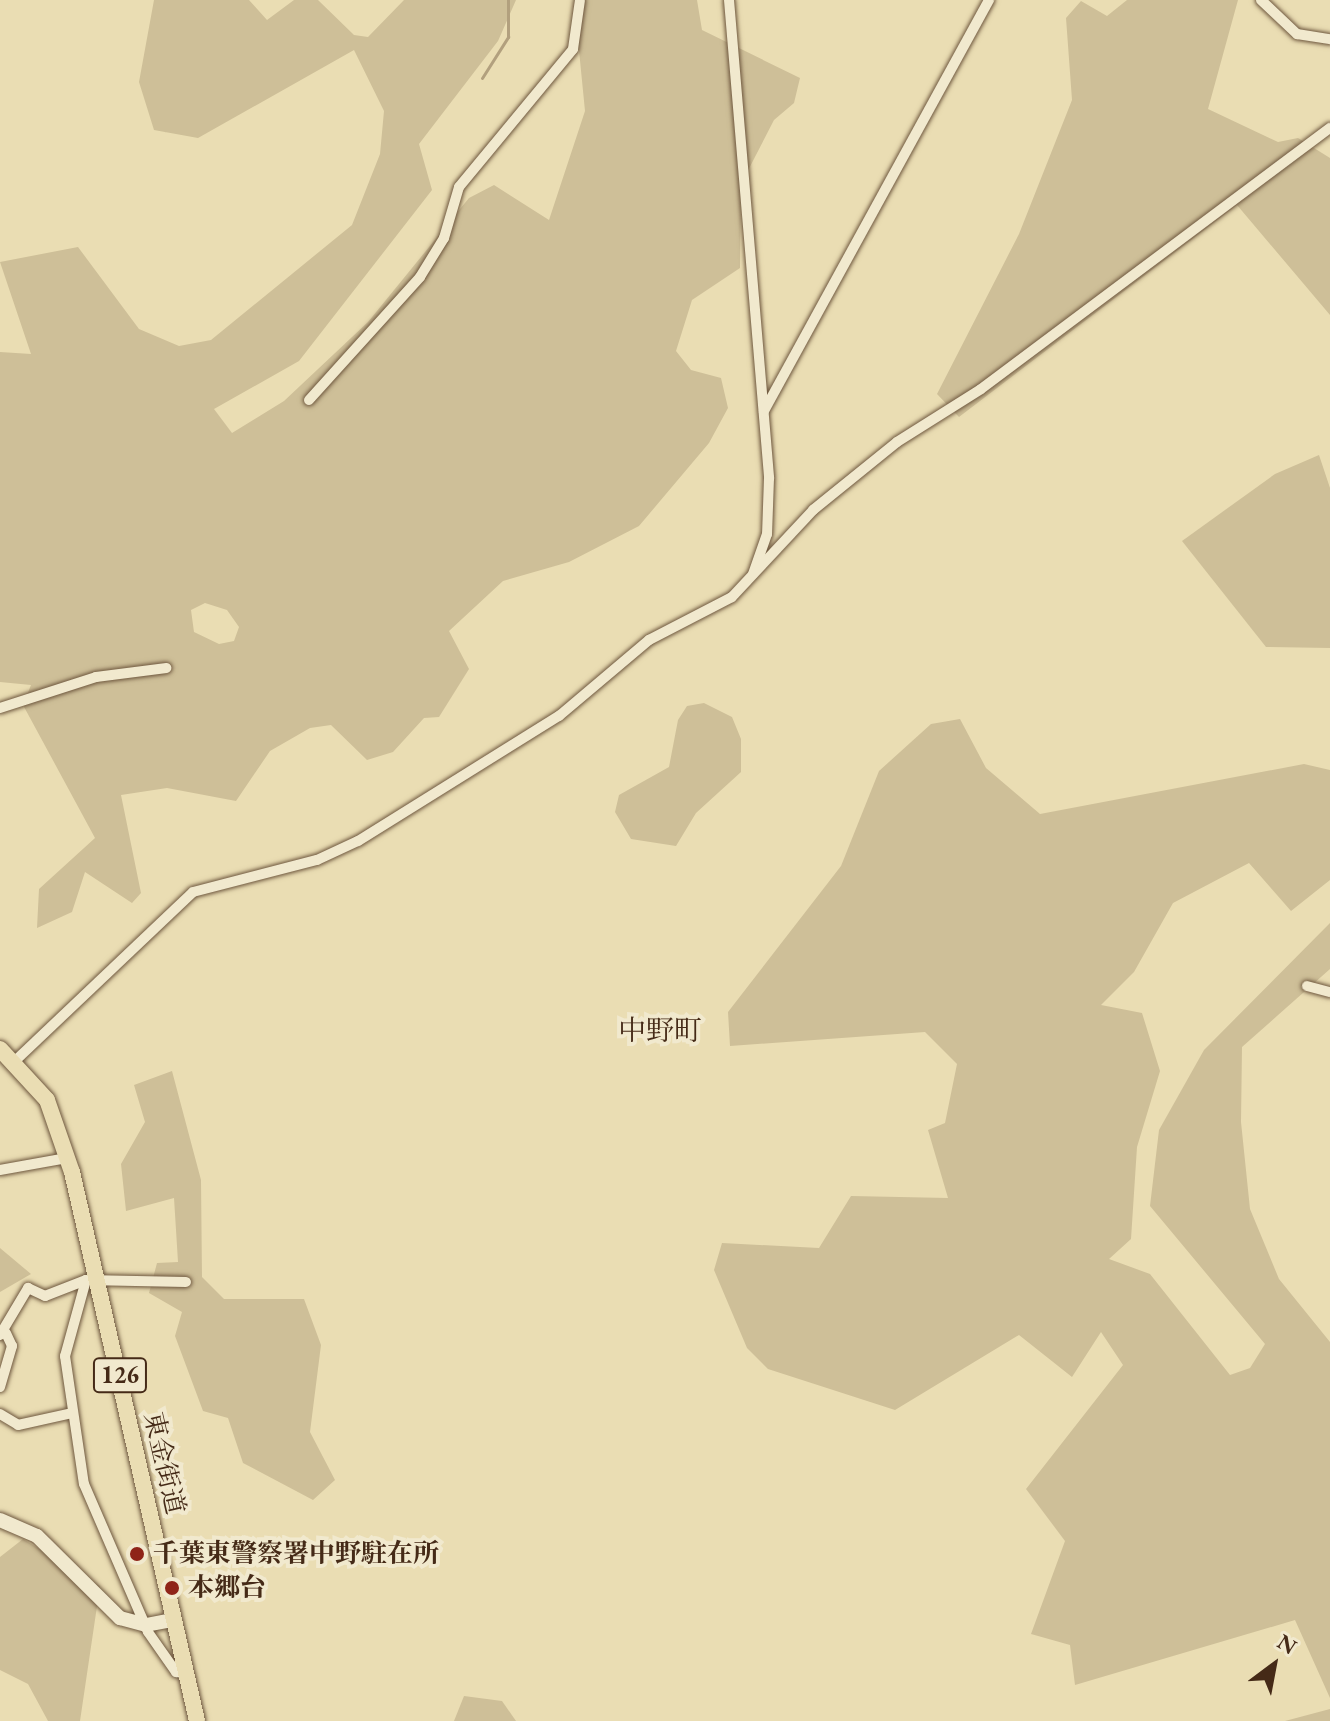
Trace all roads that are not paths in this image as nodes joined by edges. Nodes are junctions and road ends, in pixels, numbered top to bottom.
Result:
1 (580, 0) edge
2 (729, 0) edge
3 (989, 0) edge
4 (1261, 0) edge
5 (1330, 39) edge
6 (1330, 128) edge
7 (309, 400) dead end
8 (763, 412) junction
9 (751, 580) junction
10 (166, 668) dead end
11 (0, 708) edge
12 (1307, 986) dead end
13 (1330, 992) edge
14 (0, 1049) edge
15 (15, 1061) junction
16 (67, 1158) junction
17 (0, 1170) edge
18 (92, 1280) junction
19 (186, 1282) dead end
20 (3, 1334) edge
21 (0, 1387) edge
22 (72, 1413) junction
23 (0, 1414) edge
24 (0, 1520) edge
25 (172, 1620) junction
26 (146, 1625) junction
27 (185, 1673) junction
28 (197, 1721) edge

1 - 7 street
2 - 8 street
3 - 8 street
4 - 5 street
6 - 9 street
8 - 9 street
9 - 15 street
10 - 11 street
12 - 13 street
14 - 15 highway, 東金街道 / 126
15 - 16 highway, 東金街道 / 126
16 - 17 street
16 - 18 highway, 東金街道 / 126
18 - 19 street
18 - 20 street
18 - 22 street
18 - 25 highway, 東金街道 / 126
20 - 21 street
22 - 23 street
22 - 26 street
24 - 26 main road
25 - 26 main road
25 - 27 highway, 東金街道 / 126
26 - 27 street
27 - 28 highway, 東金街道 / 126

